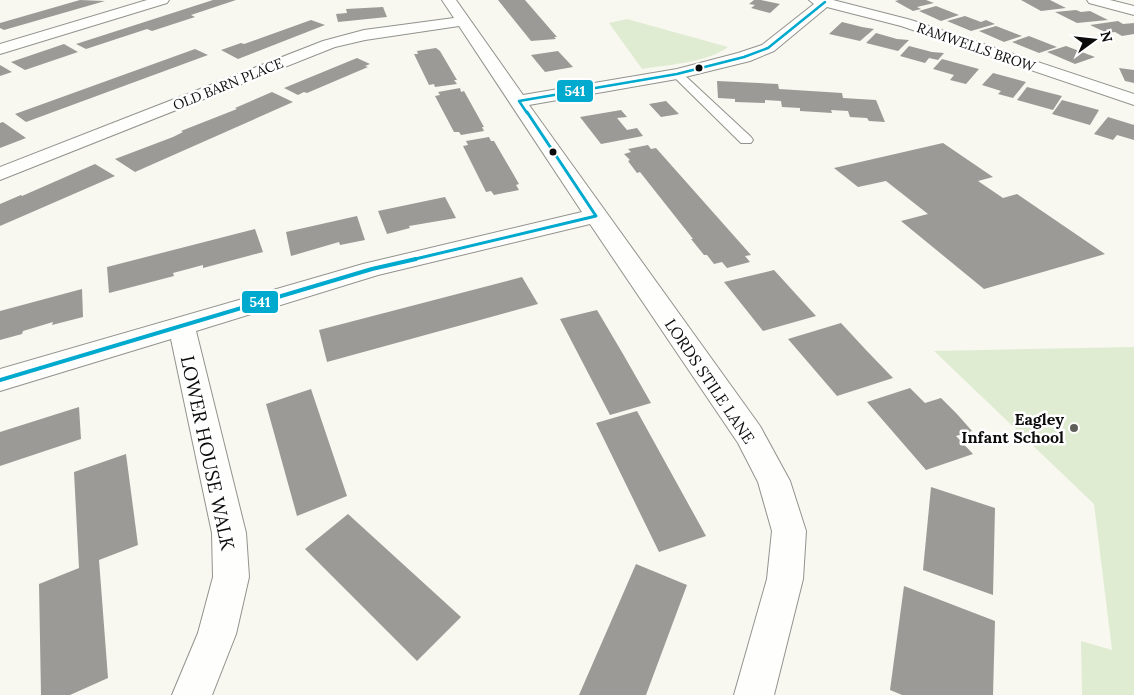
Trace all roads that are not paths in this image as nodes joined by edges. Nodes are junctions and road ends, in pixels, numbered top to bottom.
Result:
1 (162, 0) edge
2 (449, 0) edge
3 (1094, 0) edge
4 (820, 1) edge
5 (1134, 11) edge
6 (464, 21) junction
7 (0, 49) edge
8 (677, 74) junction
9 (1134, 100) edge
10 (519, 101) junction
11 (746, 140) dead end
12 (0, 174) edge
13 (596, 216) junction
14 (181, 325) junction
15 (0, 380) edge
16 (192, 695) edge
17 (754, 695) edge

1 - 7 street
2 - 6 street, LORDS STILE LANE
3 - 5 street
4 - 8 street
4 - 9 street, RAMWELLS BROW
6 - 10 street, LORDS STILE LANE
6 - 12 street, OLD BARN PLACE
8 - 10 street
8 - 11 lane
10 - 13 street, LORDS STILE LANE
13 - 14 street
13 - 17 street, LORDS STILE LANE
14 - 15 street
14 - 16 street, LOWER HOUSE WALK

